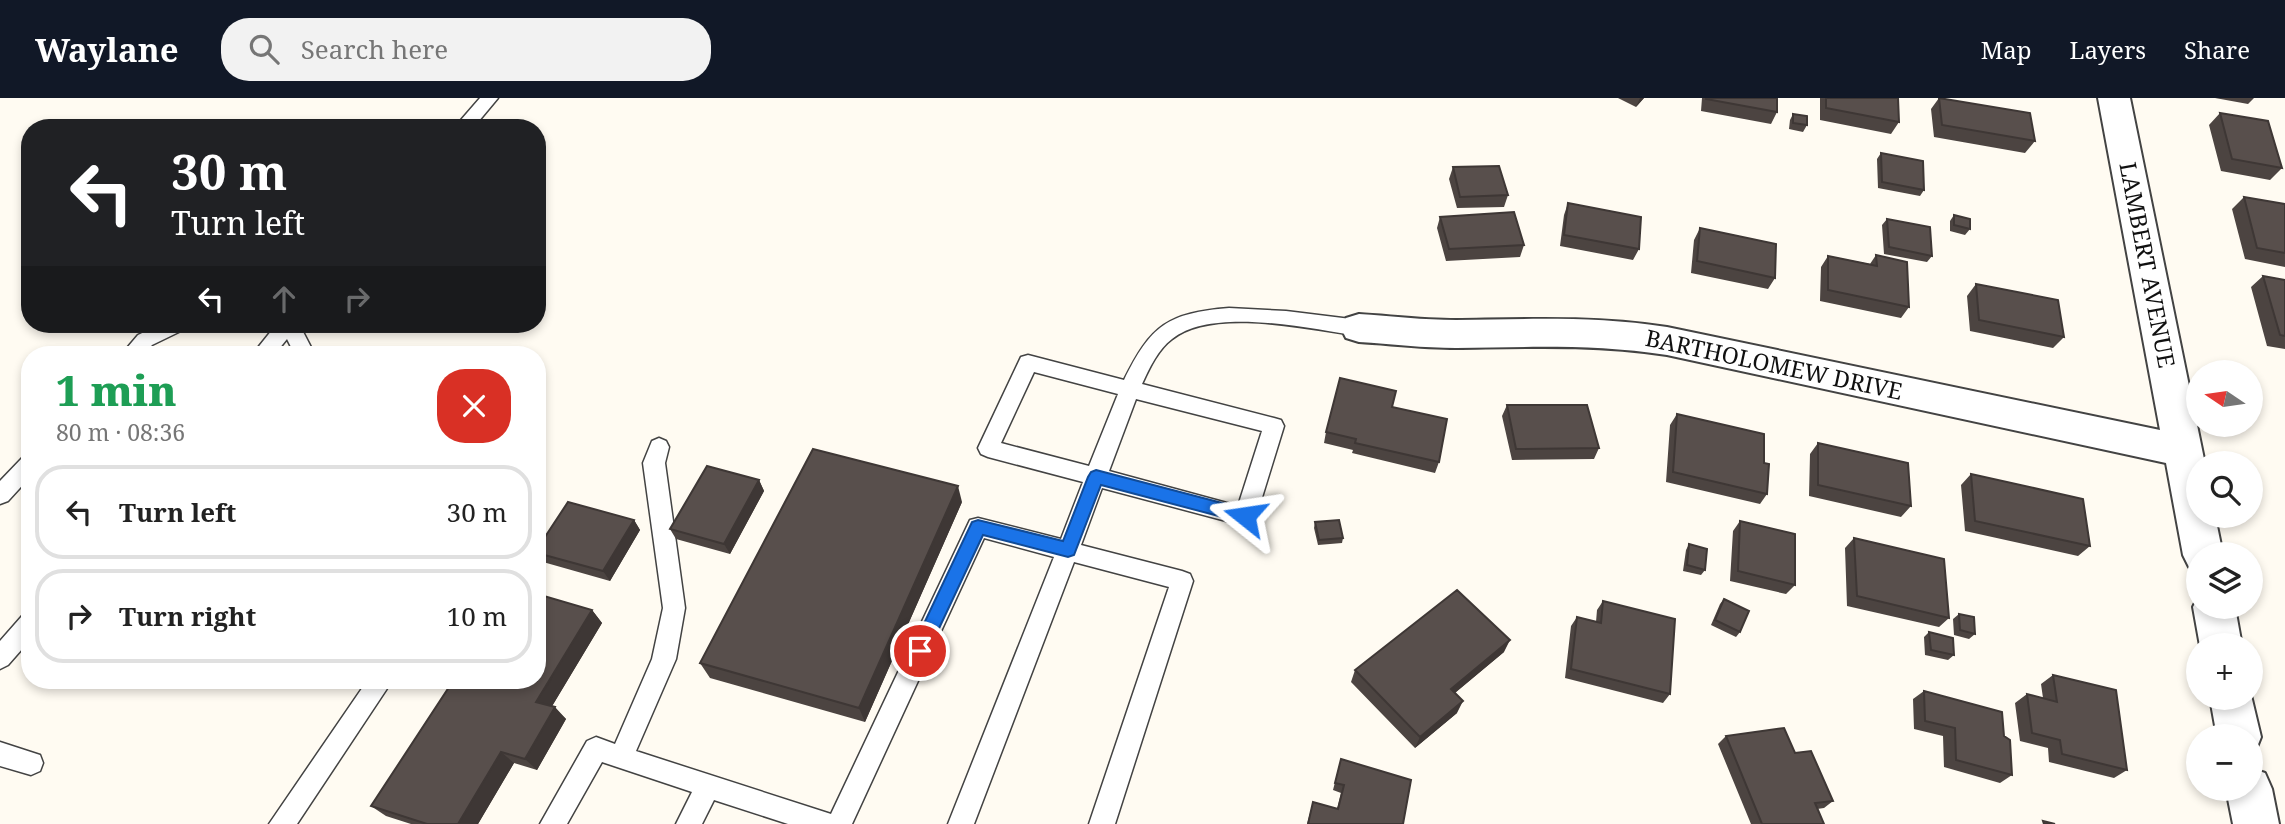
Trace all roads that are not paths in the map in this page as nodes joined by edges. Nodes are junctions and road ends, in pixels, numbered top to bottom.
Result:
1 (489, 98) edge
2 (2114, 98) edge
3 (471, 119) edge
4 (1359, 328) joint
5 (161, 333) edge
6 (140, 346) edge
7 (1130, 389) junction
8 (659, 447) dead end
9 (2183, 451) junction
10 (21, 473) edge
11 (1096, 477) junction
12 (0, 495) edge
13 (2200, 542) edge
14 (1068, 550) junction
15 (21, 634) edge
16 (0, 658) edge
17 (375, 689) edge
18 (0, 754) edge
19 (621, 758) junction
20 (31, 763) dead end
21 (708, 786) junction
22 (2251, 801) edge
23 (282, 824) edge
24 (553, 824) edge
25 (689, 824) edge
26 (825, 824) edge
27 (839, 824) edge
28 (961, 824) edge
29 (1102, 824) edge
30 (2256, 824) edge

1 - 3 lane
2 - 9 street, LAMBERT AVENUE
4 - 7 lane
4 - 9 street, BARTHOLOMEW DRIVE
5 - 6 lane
7 - 11 lane
7 - 11 lane
7 - 11 lane
8 - 19 lane
9 - 13 street, LAMBERT AVENUE
10 - 12 lane
11 - 14 lane
14 - 27 lane
14 - 28 lane
14 - 29 lane
15 - 16 lane
17 - 23 lane
18 - 20 lane
19 - 21 lane
19 - 24 lane
21 - 25 lane
21 - 26 lane
22 - 30 street

